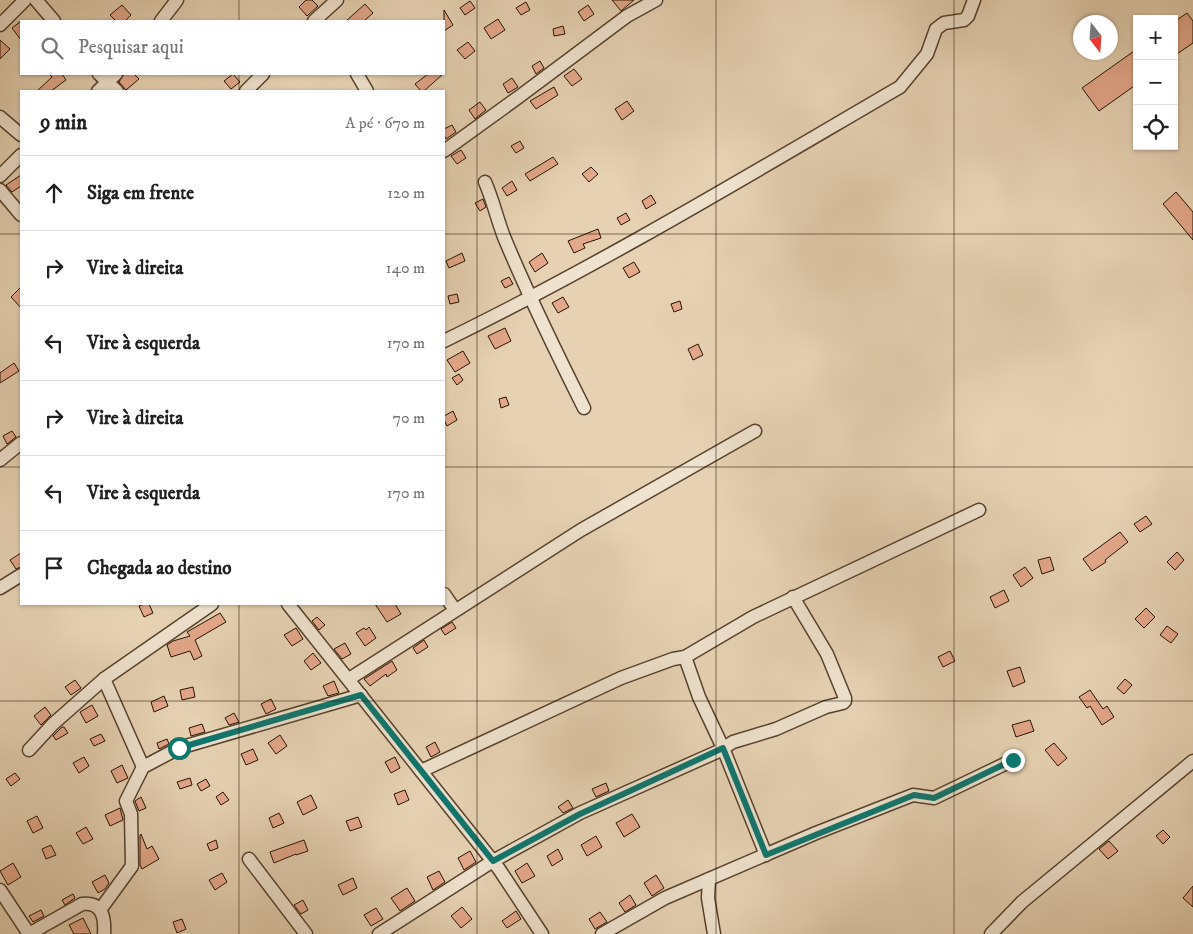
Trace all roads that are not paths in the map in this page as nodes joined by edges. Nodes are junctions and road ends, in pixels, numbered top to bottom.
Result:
1 (26, 0) edge
2 (36, 0) edge
3 (177, 0) edge
4 (337, 0) edge
5 (656, 0) edge
6 (974, 0) edge
7 (321, 19) edge
8 (53, 20) edge
9 (162, 20) edge
10 (0, 25) edge
11 (115, 75) edge
12 (262, 75) edge
13 (358, 75) edge
14 (106, 85) edge
15 (247, 90) edge
16 (366, 90) edge
17 (0, 117) edge
18 (20, 134) edge
19 (445, 150) edge
20 (20, 157) edge
21 (0, 176) edge
22 (485, 182) dead end
23 (0, 190) edge
24 (20, 214) edge
25 (531, 298) junction
26 (445, 341) edge
27 (584, 408) dead end
28 (755, 431) dead end
29 (20, 444) edge
30 (0, 460) edge
31 (979, 510) dead end
32 (20, 576) edge
33 (0, 588) edge
34 (445, 595) edge
35 (793, 597) junction
36 (211, 605) edge
37 (289, 605) edge
38 (455, 610) junction
39 (684, 657) junction
40 (104, 679) junction
41 (349, 679) junction
42 (361, 695) junction
43 (723, 748) junction
44 (29, 750) dead end
45 (1013, 760) dead end
46 (1193, 761) edge
47 (143, 767) junction
48 (421, 771) junction
49 (766, 855) junction
50 (249, 858) dead end
51 (493, 861) junction
52 (709, 879) junction
53 (0, 890) edge
54 (100, 910) junction
55 (104, 934) edge
56 (306, 934) edge
57 (379, 934) edge
58 (542, 934) edge
59 (602, 934) edge
60 (714, 934) edge
61 (991, 934) edge

1 - 10 street
2 - 8 street
3 - 9 street
4 - 7 street
5 - 19 street
6 - 25 street
11 - 14 street
12 - 15 street
13 - 16 street
17 - 18 street
20 - 21 street
22 - 25 street
23 - 24 street
25 - 26 street
25 - 27 street
28 - 38 street
29 - 30 street
31 - 35 street
32 - 33 street
34 - 38 street
35 - 39 street
35 - 43 street
36 - 40 street
37 - 41 street
38 - 41 street
39 - 43 street
39 - 48 street
40 - 44 street
40 - 47 street
41 - 42 street
42 - 47 street
42 - 48 street
43 - 49 street
43 - 51 street
45 - 49 street
46 - 61 street
47 - 54 street
48 - 51 street
49 - 52 street
50 - 56 street
51 - 57 street
51 - 58 street
52 - 59 street
52 - 60 street
53 - 54 street
54 - 55 street

